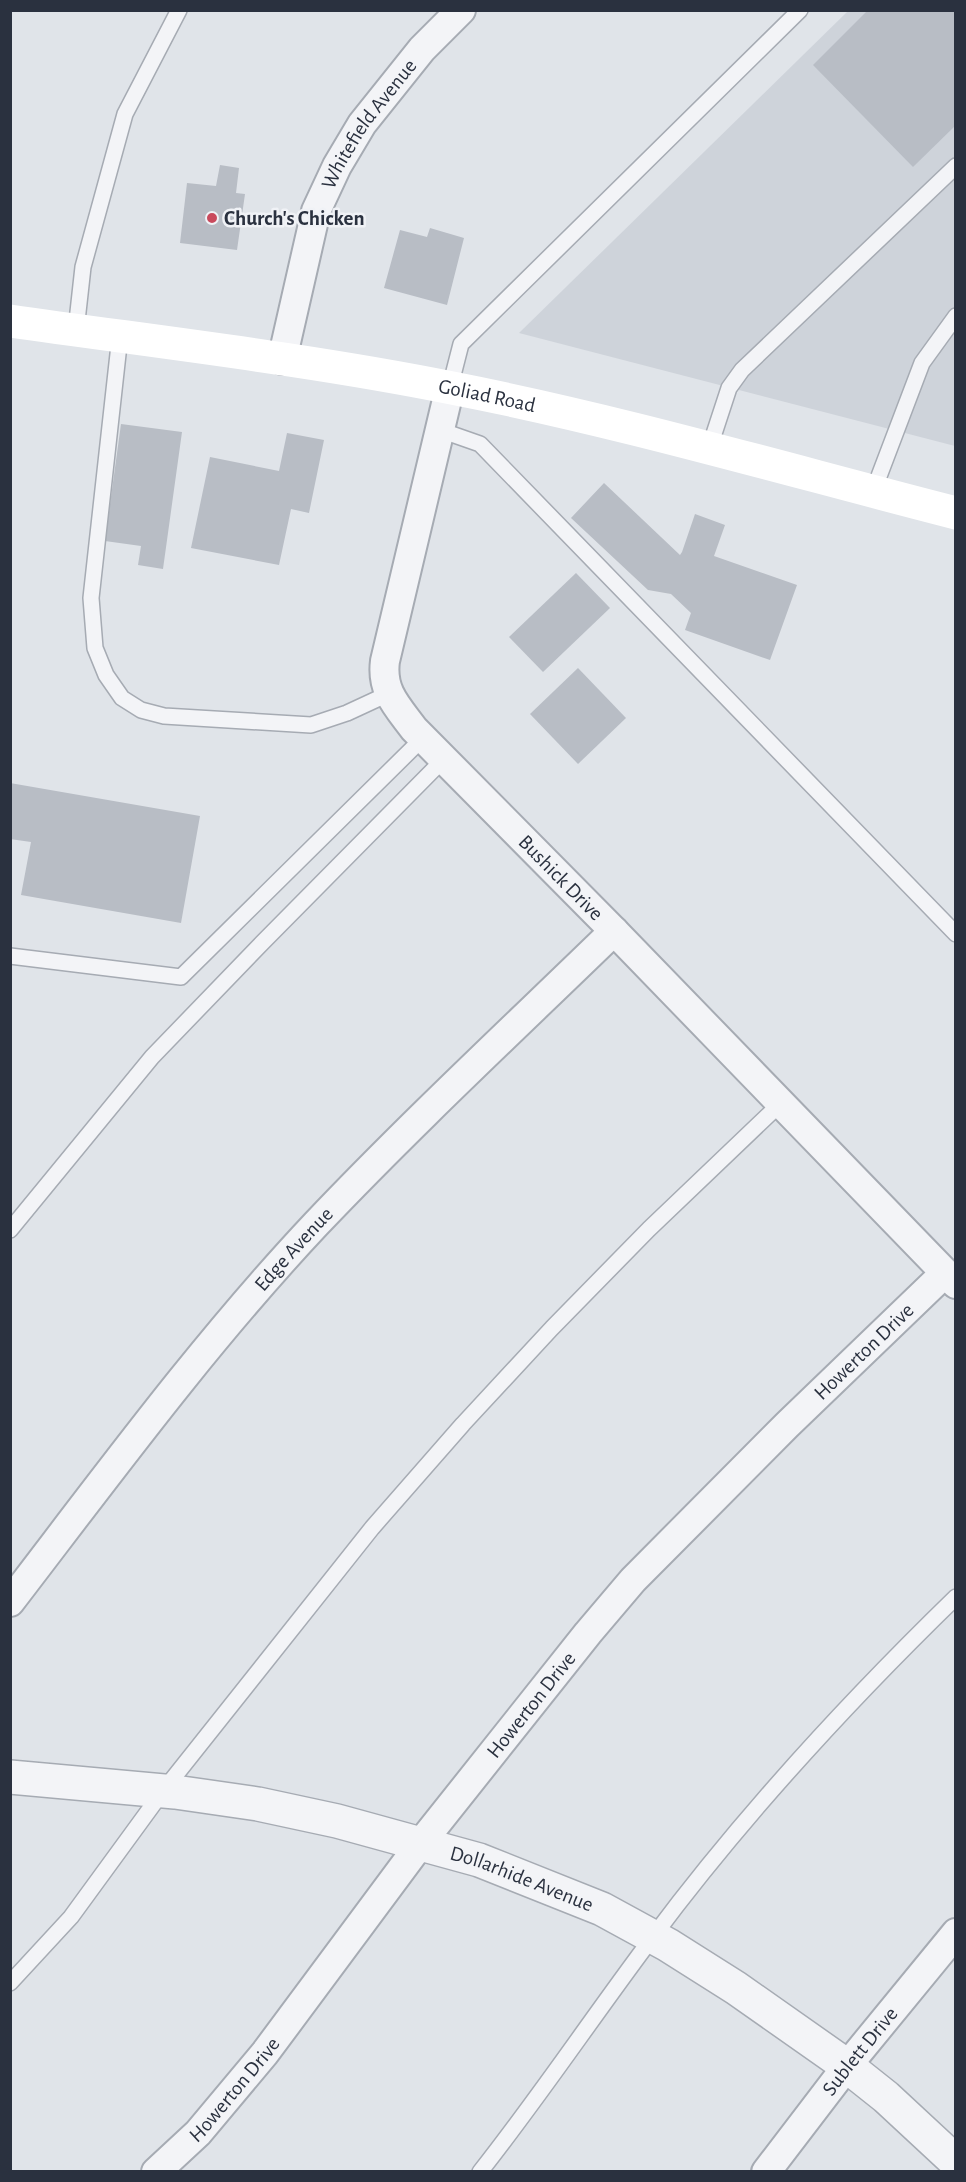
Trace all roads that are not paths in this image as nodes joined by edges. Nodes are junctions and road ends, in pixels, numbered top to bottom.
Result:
1 (179, 10) edge
2 (461, 10) edge
3 (800, 10) edge
4 (956, 165) edge
5 (956, 316) edge
6 (10, 321) edge
7 (75, 330) junction
8 (120, 336) junction
9 (282, 360) junction
10 (450, 387) junction
11 (440, 430) junction
12 (709, 449) junction
13 (873, 492) junction
14 (956, 513) edge
15 (388, 694) junction
16 (423, 738) junction
17 (444, 759) junction
18 (614, 931) junction
19 (956, 934) edge
20 (10, 956) edge
21 (781, 1104) junction
22 (10, 1230) edge
23 (950, 1279) edge
24 (956, 1597) edge
25 (10, 1602) edge
26 (10, 1777) edge
27 (163, 1791) junction
28 (421, 1843) junction
29 (956, 1932) edge
30 (652, 1937) junction
31 (10, 1983) edge
32 (847, 2066) junction
33 (956, 2162) edge
34 (156, 2172) edge
35 (480, 2172) edge
36 (766, 2172) edge

1 - 7 lane
2 - 9 street, Whitefield Avenue
3 - 10 lane
4 - 12 lane
5 - 13 lane
6 - 7 main road, Goliad Road
7 - 8 main road, Goliad Road
8 - 9 main road, Goliad Road
8 - 15 lane
9 - 10 main road, Goliad Road
10 - 11 street
10 - 12 main road, Goliad Road
11 - 15 street
11 - 19 lane
12 - 13 main road, Goliad Road
13 - 14 main road, Goliad Road
15 - 16 street, Bushick Drive
16 - 17 street, Bushick Drive
16 - 20 lane
17 - 18 street, Bushick Drive
17 - 22 lane
18 - 21 street, Bushick Drive
18 - 25 street, Edge Avenue
21 - 23 street, Bushick Drive
21 - 27 lane
23 - 28 street, Howerton Drive
24 - 30 lane
26 - 27 street, Dollarhide Avenue
27 - 28 street, Dollarhide Avenue
27 - 31 lane
28 - 30 street, Dollarhide Avenue
28 - 34 street, Howerton Drive
29 - 32 street, Sublett Drive
30 - 32 street, Dollarhide Avenue
30 - 35 lane
32 - 33 street, Dollarhide Avenue
32 - 36 street, Sublett Drive

